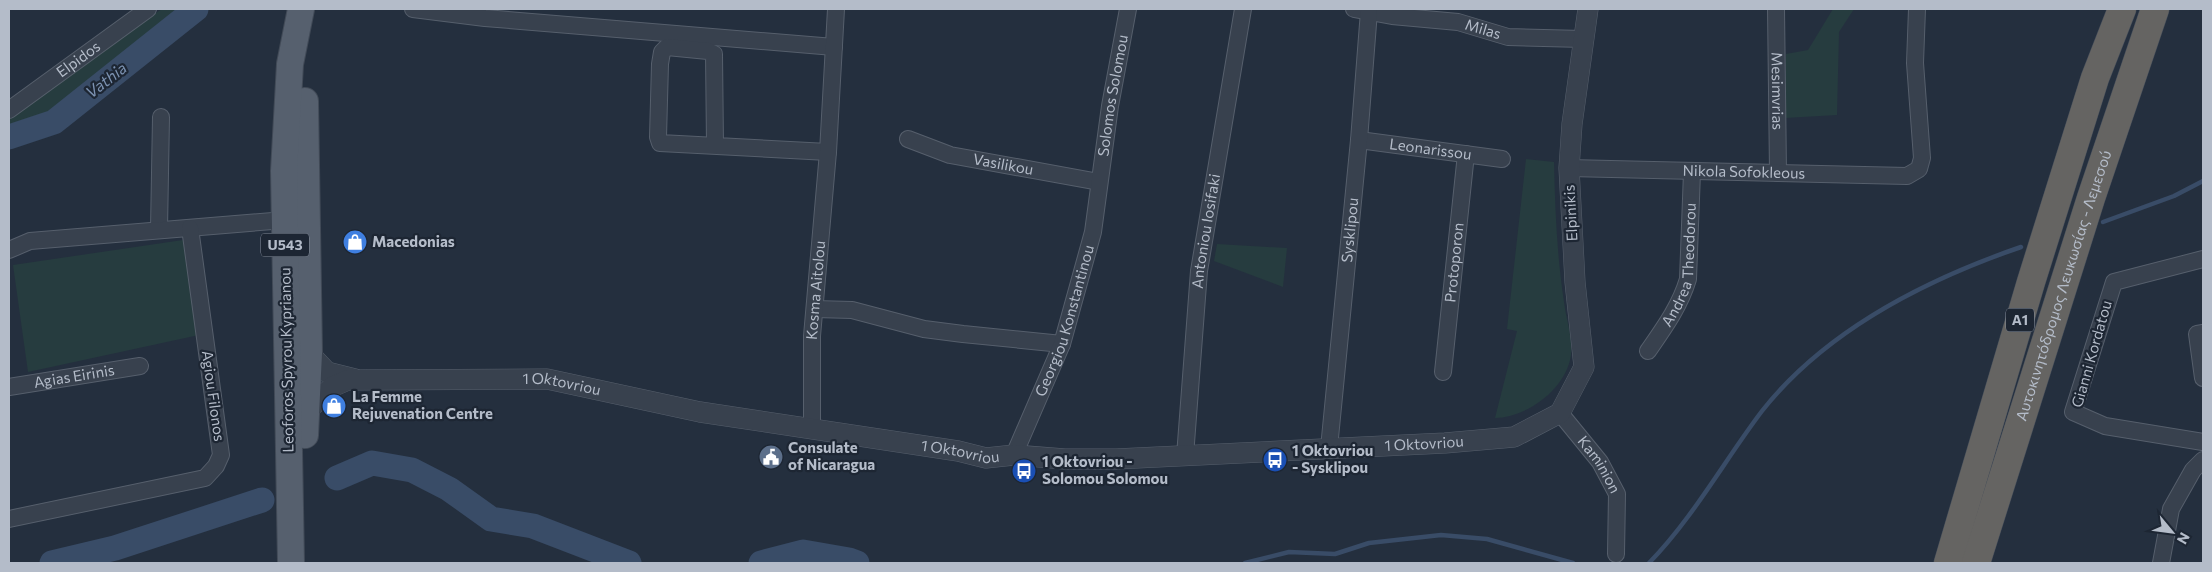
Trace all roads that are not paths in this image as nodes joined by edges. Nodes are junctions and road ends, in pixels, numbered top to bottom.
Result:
1 (148, 9) edge
2 (301, 9) edge
3 (316, 9) edge
4 (413, 9) edge
5 (836, 9) edge
6 (1128, 9) edge
7 (1243, 9) edge
8 (1588, 9) edge
9 (1776, 9) edge
10 (1917, 9) edge
11 (2114, 9) edge
12 (2122, 9) edge
13 (2155, 9) edge
14 (2170, 9) edge
15 (1361, 10) edge
16 (1458, 15) edge
17 (1583, 40) junction
18 (834, 47) junction
19 (2095, 78) junction
20 (9, 110) edge
21 (161, 117) dead end
22 (908, 139) dead end
23 (1359, 140) junction
24 (715, 145) junction
25 (828, 152) junction
26 (1466, 154) junction
27 (1502, 160) dead end
28 (1569, 168) junction
29 (1692, 172) junction
30 (1778, 173) junction
31 (1099, 182) junction
32 (2091, 198) junction
33 (285, 220) junction
34 (190, 228) junction
35 (159, 229) junction
36 (9, 250) edge
37 (2203, 259) edge
38 (815, 309) junction
39 (2200, 333) edge
40 (1062, 344) junction
41 (1648, 351) dead end
42 (309, 353) junction
43 (140, 366) dead end
44 (1443, 372) dead end
45 (2203, 378) edge
46 (360, 380) junction
47 (9, 388) edge
48 (305, 413) junction
49 (1560, 413) junction
50 (812, 429) junction
51 (2203, 442) edge
52 (1329, 448) junction
53 (1014, 456) junction
54 (1184, 456) junction
55 (2203, 460) edge
56 (297, 488) junction
57 (9, 519) edge
58 (1616, 554) dead end
59 (291, 563) edge
60 (307, 563) edge
61 (1948, 563) edge
62 (1976, 563) edge
63 (2161, 563) edge

1 - 20 street, Elpidos
2 - 33 main road, Leoforos Spyrou Kyprianou / U543
3 - 42 main road, Leoforos Spyrou Kyprianou / U543
4 - 18 street
5 - 18 street, Kosma Aitolou
6 - 31 street, Solomos Solomou
7 - 54 street, Antoniou Iosifaki
8 - 17 street, Elpinikis
9 - 30 street, Mesimvrias
10 - 30 street, Nikola Sofokleous
11 - 19 highway
12 - 19 highway, Αυτοκινητόδρομος Λευκωσίας - Λεμεσού / A1
13 - 32 highway, Αυτοκινητόδρομος Λευκωσίας - Λεμεσού / A1
14 - 32 highway
15 - 16 street, Milas
15 - 23 street, Sysklipou
16 - 17 street, Milas
17 - 28 street, Elpinikis
18 - 25 street, Kosma Aitolou
19 - 61 highway, Αυτοκινητόδρομος Λευκωσίας - Λεμεσού / A1
21 - 35 street
22 - 31 street, Vasilikou
23 - 26 street, Leonarissou
23 - 52 street, Sysklipou
24 - 24 street
24 - 25 street
25 - 38 street, Kosma Aitolou
26 - 27 street, Leonarissou
26 - 44 street, Protoporon
28 - 29 street, Nikola Sofokleous
28 - 49 street, Elpinikis
29 - 30 street, Nikola Sofokleous
29 - 41 street, Andrea Theodorou
31 - 40 street, Georgiou Konstantinou
32 - 62 highway, Αυτοκινητόδρομος Λευκωσίας - Λεμεσού / A1
33 - 34 street
33 - 56 main road, Leoforos Spyrou Kyprianou / U543
34 - 35 street
34 - 57 street, Agiou Filonos
35 - 36 street
37 - 51 street, Gianni Kordatou
38 - 40 street
38 - 50 street, Kosma Aitolou
39 - 45 street
40 - 53 street, Georgiou Konstantinou
42 - 46 street, 1 Oktovriou
42 - 48 main road, Leoforos Spyrou Kyprianou / U543
43 - 47 street, Agias Eirinis
46 - 48 street, 1 Oktovriou
46 - 50 street, 1 Oktovriou
48 - 56 main road, Leoforos Spyrou Kyprianou / U543
49 - 52 street, 1 Oktovriou
49 - 58 street, Kaminion
50 - 53 street, 1 Oktovriou
52 - 54 street, 1 Oktovriou
53 - 54 street, 1 Oktovriou
55 - 63 street
56 - 59 main road, Leoforos Spyrou Kyprianou / U543
56 - 60 main road, Leoforos Spyrou Kyprianou / U543

